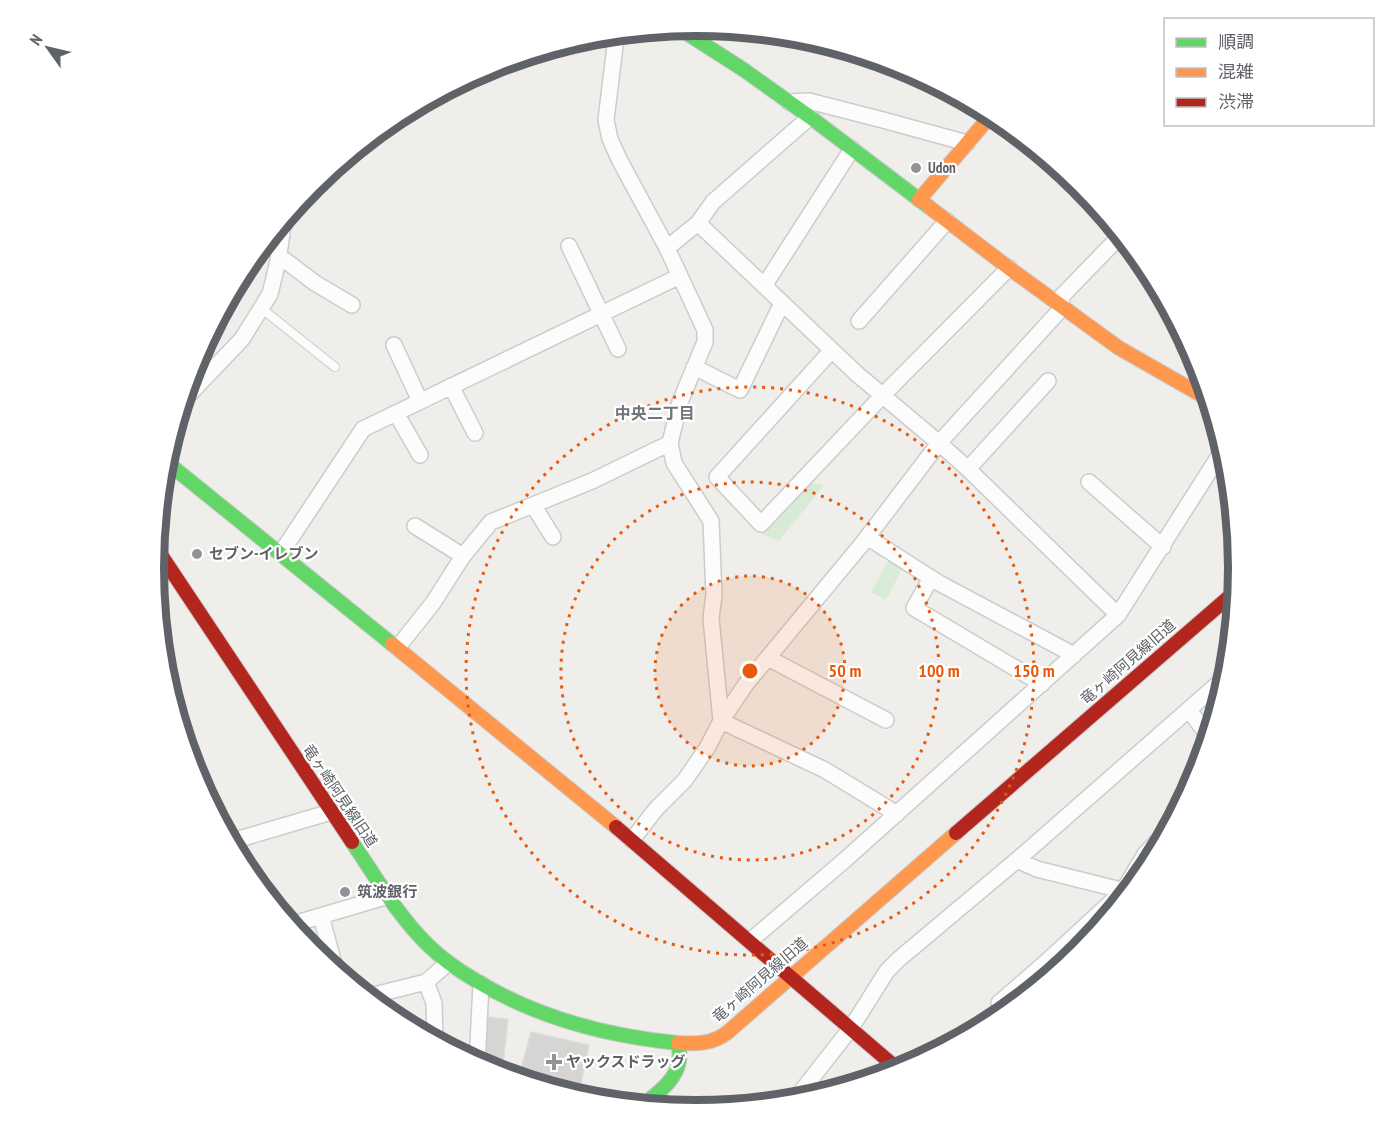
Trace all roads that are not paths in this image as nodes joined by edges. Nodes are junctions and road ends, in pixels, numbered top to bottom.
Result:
1 (690, 36) edge
2 (615, 43) edge
3 (789, 102) junction
4 (810, 117) junction
5 (985, 122) edge
6 (967, 143) junction
7 (852, 149) junction
8 (919, 200) junction
9 (947, 221) junction
10 (698, 223) junction
11 (282, 234) edge
12 (1115, 241) edge
13 (569, 246) dead end
14 (667, 248) junction
15 (279, 255) junction
16 (1009, 268) junction
17 (680, 276) junction
18 (764, 286) junction
19 (782, 303) junction
20 (352, 305) dead end
21 (261, 308) junction
22 (1062, 308) junction
23 (600, 314) junction
24 (859, 321) dead end
25 (394, 345) dead end
26 (618, 349) dead end
27 (832, 350) junction
28 (335, 367) dead end
29 (694, 367) junction
30 (1048, 381) dead end
31 (451, 387) junction
32 (195, 388) edge
33 (1199, 394) edge
34 (883, 395) junction
35 (420, 401) junction
36 (396, 414) junction
37 (475, 433) dead end
38 (670, 443) junction
39 (939, 443) junction
40 (420, 455) dead end
41 (1217, 460) edge
42 (174, 468) edge
43 (968, 470) junction
44 (1089, 482) dead end
45 (533, 505) junction
46 (415, 526) dead end
47 (553, 537) dead end
48 (867, 537) junction
49 (1163, 547) junction
50 (281, 553) junction
51 (463, 556) junction
52 (164, 560) edge
53 (931, 578) junction
54 (1227, 599) edge
55 (1118, 615) junction
56 (398, 647) junction
57 (1074, 656) junction
58 (768, 658) junction
59 (1042, 684) junction
60 (1214, 687) edge
61 (1189, 710) junction
62 (886, 720) dead end
63 (721, 721) junction
64 (1203, 729) edge
65 (331, 812) junction
66 (897, 814) junction
67 (238, 839) edge
68 (632, 840) junction
69 (1017, 860) junction
70 (1121, 889) edge
71 (388, 896) junction
72 (321, 916) junction
73 (298, 923) edge
74 (750, 942) junction
75 (332, 957) edge
76 (448, 963) junction
77 (791, 976) junction
78 (1039, 976) edge
79 (426, 982) junction
80 (481, 984) junction
81 (377, 994) edge
82 (999, 1003) dead end
83 (851, 1028) junction
84 (435, 1033) edge
85 (679, 1043) junction
86 (478, 1054) edge
87 (891, 1063) edge
88 (802, 1091) edge
89 (650, 1099) edge

1 - 3 street
2 - 14 street
3 - 4 street
3 - 6 street
4 - 7 street
4 - 10 street
5 - 6 street
6 - 8 street
7 - 8 street
7 - 18 street
8 - 9 street
9 - 16 street
9 - 24 street
10 - 14 street
10 - 18 street
11 - 15 street
12 - 22 street
13 - 23 street
14 - 17 street
15 - 20 street
15 - 21 street
16 - 22 street
16 - 34 street
17 - 23 street
17 - 29 street
18 - 19 street
19 - 27 street
19 - 29 street
21 - 28 lane
21 - 32 street
22 - 33 street
22 - 39 street
23 - 26 street
23 - 31 street
25 - 35 street
27 - 34 street
27 - 34 street
29 - 38 street
30 - 43 street
31 - 35 street
31 - 37 street
34 - 39 street
35 - 36 street
36 - 40 street
36 - 50 street
38 - 45 street
38 - 63 street
39 - 43 street
39 - 48 street
41 - 49 street
42 - 50 street
43 - 55 street
44 - 49 street
45 - 47 street
45 - 51 street
46 - 51 street
48 - 53 street
48 - 58 street
49 - 55 street
50 - 56 street
51 - 56 street
52 - 65 street, 竜ヶ崎阿見線旧道
53 - 57 street
53 - 59 street
54 - 77 street, 竜ヶ崎阿見線旧道
55 - 57 street
56 - 68 street
57 - 59 street
58 - 62 street
58 - 63 street
59 - 66 street
60 - 61 street
61 - 64 street
61 - 69 street
63 - 66 street
63 - 68 street
65 - 67 street
65 - 71 street, 竜ヶ崎阿見線旧道
66 - 74 street
68 - 74 street
69 - 70 street
69 - 83 street
71 - 72 street
71 - 76 street, 竜ヶ崎阿見線旧道
72 - 73 street
72 - 75 street
74 - 77 street
76 - 79 street
76 - 80 street, 竜ヶ崎阿見線旧道
77 - 83 street
77 - 85 street, 竜ヶ崎阿見線旧道
78 - 82 street
79 - 81 street
79 - 84 street
80 - 85 street, 竜ヶ崎阿見線旧道
80 - 86 street
83 - 87 street
83 - 88 street
85 - 89 street

